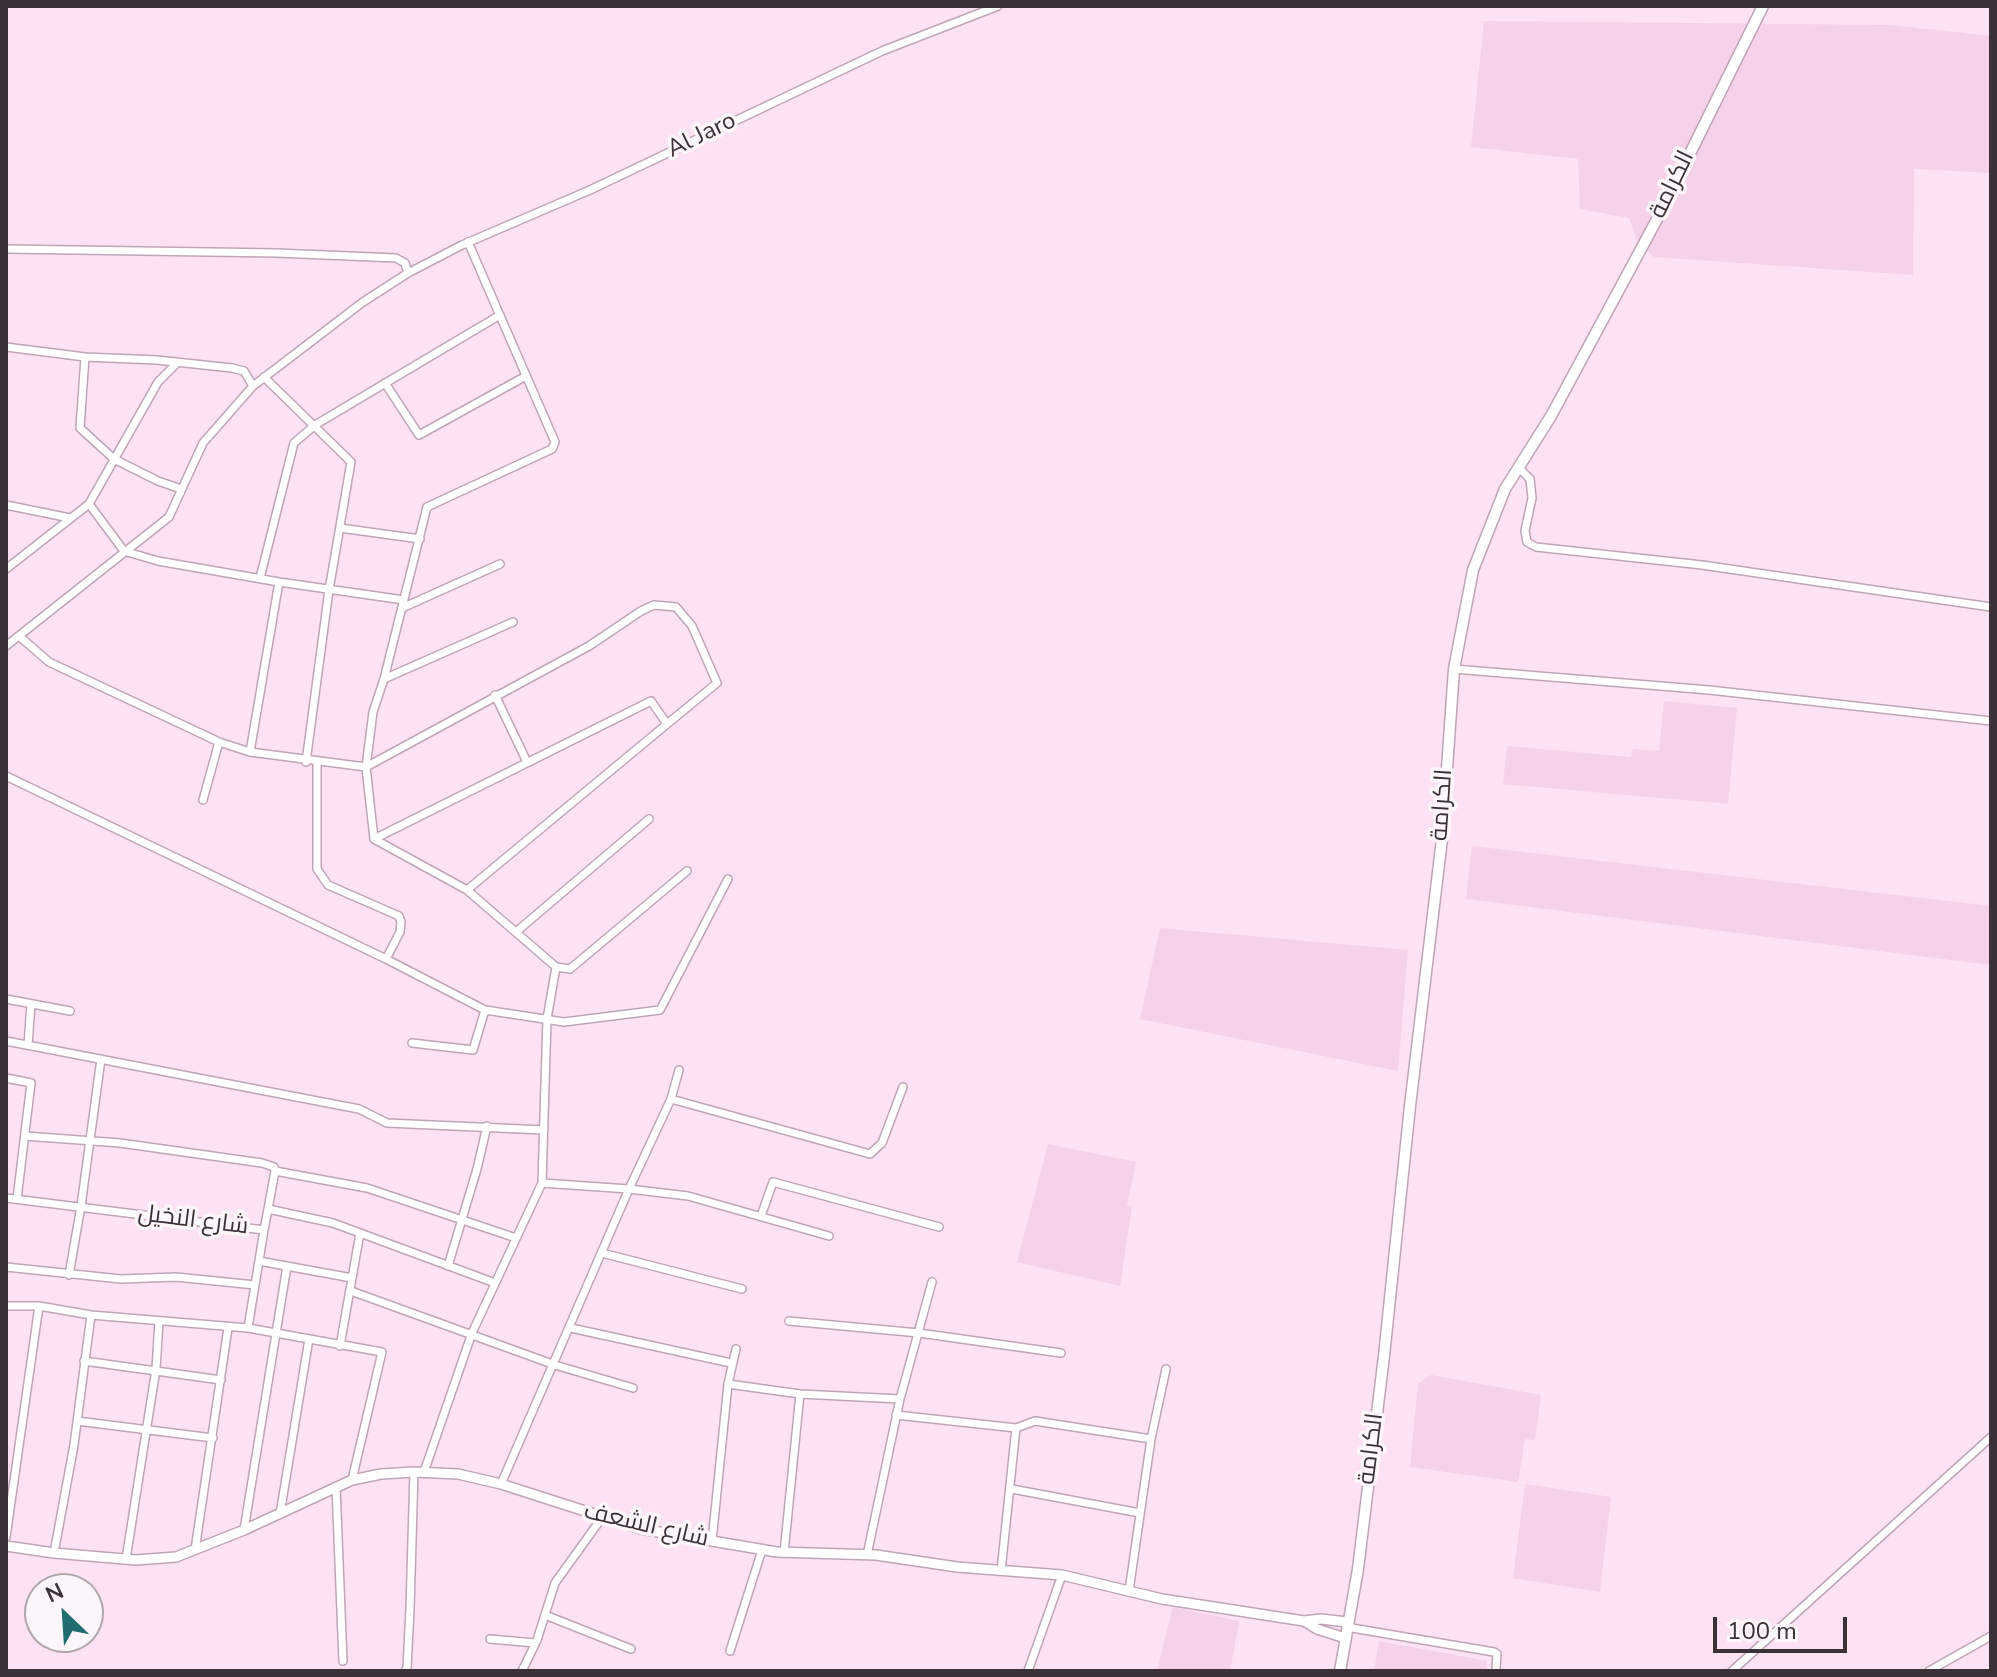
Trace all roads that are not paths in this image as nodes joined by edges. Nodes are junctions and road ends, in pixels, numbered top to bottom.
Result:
1 (998, 6) edge
2 (1763, 6) edge
3 (468, 242) junction
4 (6, 249) edge
5 (408, 273) junction
6 (500, 315) junction
7 (6, 347) edge
8 (85, 357) junction
9 (177, 363) junction
10 (526, 376) junction
11 (264, 377) junction
12 (385, 383) junction
13 (253, 386) junction
14 (315, 425) junction
15 (114, 459) junction
16 (1518, 467) junction
17 (181, 489) junction
18 (89, 504) junction
19 (6, 505) edge
20 (70, 518) junction
21 (340, 528) junction
22 (420, 539) junction
23 (124, 551) junction
24 (500, 564) dead end
25 (6, 569) edge
26 (260, 578) junction
27 (279, 582) junction
28 (329, 590) junction
29 (403, 604) junction
30 (1991, 607) edge
31 (513, 622) dead end
32 (19, 636) junction
33 (6, 646) edge
34 (1454, 669) junction
35 (384, 679) junction
36 (495, 695) junction
37 (1991, 721) edge
38 (667, 724) junction
39 (219, 742) junction
40 (250, 752) junction
41 (306, 762) junction
42 (527, 762) junction
43 (317, 763) junction
44 (366, 767) junction
45 (6, 776) edge
46 (203, 800) dead end
47 (649, 819) dead end
48 (374, 839) junction
49 (687, 871) dead end
50 (728, 879) dead end
51 (467, 890) junction
52 (516, 932) junction
53 (386, 959) junction
54 (556, 967) junction
55 (6, 999) edge
56 (31, 1004) junction
57 (485, 1010) junction
58 (70, 1011) dead end
59 (547, 1019) junction
60 (6, 1041) edge
61 (412, 1043) dead end
62 (28, 1045) junction
63 (101, 1059) junction
64 (679, 1070) dead end
65 (6, 1078) edge
66 (903, 1087) dead end
67 (671, 1099) junction
68 (487, 1126) junction
69 (544, 1130) junction
70 (25, 1136) junction
71 (89, 1139) junction
72 (275, 1171) junction
73 (542, 1183) junction
74 (629, 1189) junction
75 (6, 1198) edge
76 (17, 1199) junction
77 (81, 1206) junction
78 (268, 1209) junction
79 (761, 1216) junction
80 (463, 1220) junction
81 (939, 1227) dead end
82 (264, 1230) junction
83 (360, 1233) junction
84 (829, 1236) dead end
85 (516, 1238) junction
86 (602, 1253) junction
87 (259, 1261) junction
88 (287, 1266) junction
89 (448, 1266) junction
90 (6, 1267) edge
91 (69, 1275) junction
92 (352, 1278) junction
93 (932, 1282) dead end
94 (495, 1283) junction
95 (255, 1285) junction
96 (742, 1289) dead end
97 (351, 1291) junction
98 (6, 1306) edge
99 (39, 1306) junction
100 (91, 1315) junction
101 (159, 1321) junction
102 (789, 1321) dead end
103 (228, 1328) junction
104 (248, 1328) junction
105 (571, 1328) junction
106 (277, 1333) junction
107 (472, 1333) junction
108 (919, 1333) junction
109 (309, 1339) junction
110 (340, 1346) junction
111 (736, 1349) dead end
112 (1061, 1353) dead end
113 (84, 1361) junction
114 (731, 1363) junction
115 (555, 1365) junction
116 (156, 1369) junction
117 (1166, 1369) dead end
118 (221, 1380) junction
119 (728, 1384) junction
120 (633, 1388) dead end
121 (800, 1394) junction
122 (900, 1399) junction
123 (896, 1415) junction
124 (77, 1421) junction
125 (1016, 1428) junction
126 (147, 1430) junction
127 (1991, 1437) edge
128 (213, 1438) junction
129 (1151, 1439) junction
130 (419, 1472) junction
131 (352, 1480) junction
132 (501, 1484) junction
133 (336, 1487) junction
134 (1012, 1489) junction
135 (1140, 1513) junction
136 (280, 1514) junction
137 (601, 1519) junction
138 (244, 1530) junction
139 (6, 1537) edge
140 (712, 1541) junction
141 (6, 1546) edge
142 (195, 1550) junction
143 (762, 1550) junction
144 (54, 1553) junction
145 (784, 1553) junction
146 (867, 1555) junction
147 (126, 1559) junction
148 (1001, 1571) junction
149 (1062, 1575) junction
150 (1129, 1591) junction
151 (545, 1615) junction
152 (1304, 1621) junction
153 (1346, 1629) junction
154 (1991, 1636) edge
155 (490, 1639) dead end
156 (535, 1643) junction
157 (631, 1649) dead end
158 (730, 1651) dead end
159 (343, 1661) dead end
160 (1496, 1668) dead end
161 (405, 1671) edge
162 (522, 1671) edge
163 (1028, 1671) edge
164 (1340, 1671) edge
165 (1732, 1671) edge
166 (1929, 1671) edge

1 - 3 street, Al Jaro
2 - 16 main road, الكرامة
3 - 5 street, Al Jaro
3 - 6 street
4 - 5 street
5 - 11 street, Al Jaro
6 - 10 street
6 - 12 street
7 - 8 street
8 - 9 street
8 - 15 street
9 - 13 street
9 - 15 street
10 - 12 street
10 - 22 street
11 - 13 street, Al Jaro
11 - 14 street
12 - 14 street
13 - 17 street, Al Jaro
14 - 21 street
14 - 26 street
15 - 17 street
15 - 18 street
16 - 30 street
16 - 34 main road, الكرامة
17 - 23 street, Al Jaro
18 - 20 street
18 - 23 street
19 - 20 street
20 - 25 street
21 - 22 street
21 - 28 street
22 - 29 street
23 - 26 street
23 - 32 street, Al Jaro
24 - 29 street
26 - 27 street
27 - 28 street
27 - 40 street
28 - 29 street
28 - 41 street
29 - 35 street
31 - 35 street
32 - 33 street, Al Jaro
32 - 39 street
34 - 37 street
34 - 153 main road, الكرامة
35 - 44 street
36 - 38 street
36 - 42 street
36 - 44 street
38 - 42 street
38 - 51 street
39 - 40 street
39 - 46 street
40 - 41 street
41 - 43 street
42 - 48 street
43 - 44 street
43 - 53 street
44 - 48 street
45 - 53 street
47 - 52 street
48 - 51 street
49 - 54 street
50 - 59 street
51 - 52 street
52 - 54 street
53 - 57 street
54 - 59 street
55 - 56 street
56 - 58 street
56 - 62 street
57 - 59 street
57 - 61 street
59 - 69 street
60 - 62 street
62 - 63 street
63 - 68 street
63 - 71 street
64 - 67 street
65 - 70 street
66 - 67 street
67 - 74 street
68 - 69 street
68 - 80 street
69 - 73 street
70 - 71 street
70 - 76 street
71 - 72 street
71 - 77 street
72 - 78 street
72 - 80 street
73 - 74 street
73 - 85 street
74 - 79 street
74 - 86 street
75 - 76 street, شارع النخيل
76 - 77 street, شارع النخيل
77 - 82 street, شارع النخيل
77 - 91 street
78 - 82 street, شارع النخيل
78 - 83 street, شارع النخيل
79 - 81 street
79 - 84 street
80 - 85 street
80 - 89 street
82 - 87 street
83 - 89 street, شارع النخيل
83 - 92 street
85 - 94 street
86 - 96 street
86 - 105 street
87 - 88 street
87 - 95 street
88 - 92 street
88 - 106 street
89 - 94 street, شارع النخيل
90 - 91 street
91 - 95 street
92 - 97 street
93 - 108 street
94 - 107 street
95 - 104 street
97 - 107 street
97 - 110 street
98 - 99 street
99 - 100 street
99 - 139 street
100 - 101 street
100 - 113 street
101 - 103 street
101 - 116 street
102 - 108 street
103 - 104 street
103 - 118 street
104 - 106 street
105 - 114 street
105 - 115 street
106 - 109 street
106 - 138 street
107 - 115 street
107 - 130 street
108 - 112 street
108 - 122 street
109 - 110 street
109 - 136 street
110 - 131 street
111 - 114 street
113 - 116 street
113 - 124 street
114 - 119 street
115 - 120 street
115 - 132 street
116 - 118 street
116 - 126 street
117 - 129 street
118 - 128 street
119 - 121 street
119 - 140 street
121 - 122 street
121 - 145 street
122 - 123 street
123 - 125 street
123 - 146 street
124 - 126 street
124 - 144 street
125 - 129 street
125 - 134 street
126 - 128 street
126 - 147 street
127 - 165 street
128 - 142 street
129 - 135 street
130 - 131 street, شارع الشعف
130 - 132 street, شارع الشعف
130 - 161 street
131 - 133 street, شارع الشعف
132 - 137 street, شارع الشعف
133 - 136 street, شارع الشعف
133 - 159 street
134 - 135 street
134 - 148 street
135 - 150 street
136 - 138 street, شارع الشعف
137 - 140 street, شارع الشعف
137 - 151 street
138 - 142 street, شارع الشعف
140 - 143 street, شارع الشعف
141 - 144 street, شارع الشعف
142 - 147 street, شارع الشعف
143 - 145 street, شارع الشعف
143 - 158 street
144 - 147 street, شارع الشعف
145 - 146 street, شارع الشعف
146 - 148 street, شارع الشعف
148 - 149 street, شارع الشعف
149 - 150 street, شارع الشعف
149 - 163 street
150 - 152 street, شارع الشعف
151 - 156 street
151 - 157 street
152 - 153 street, شارع الشعف
152 - 153 street, شارع الشعف
153 - 160 street
153 - 164 main road, الكرامة
154 - 166 street
155 - 156 street
156 - 162 street

